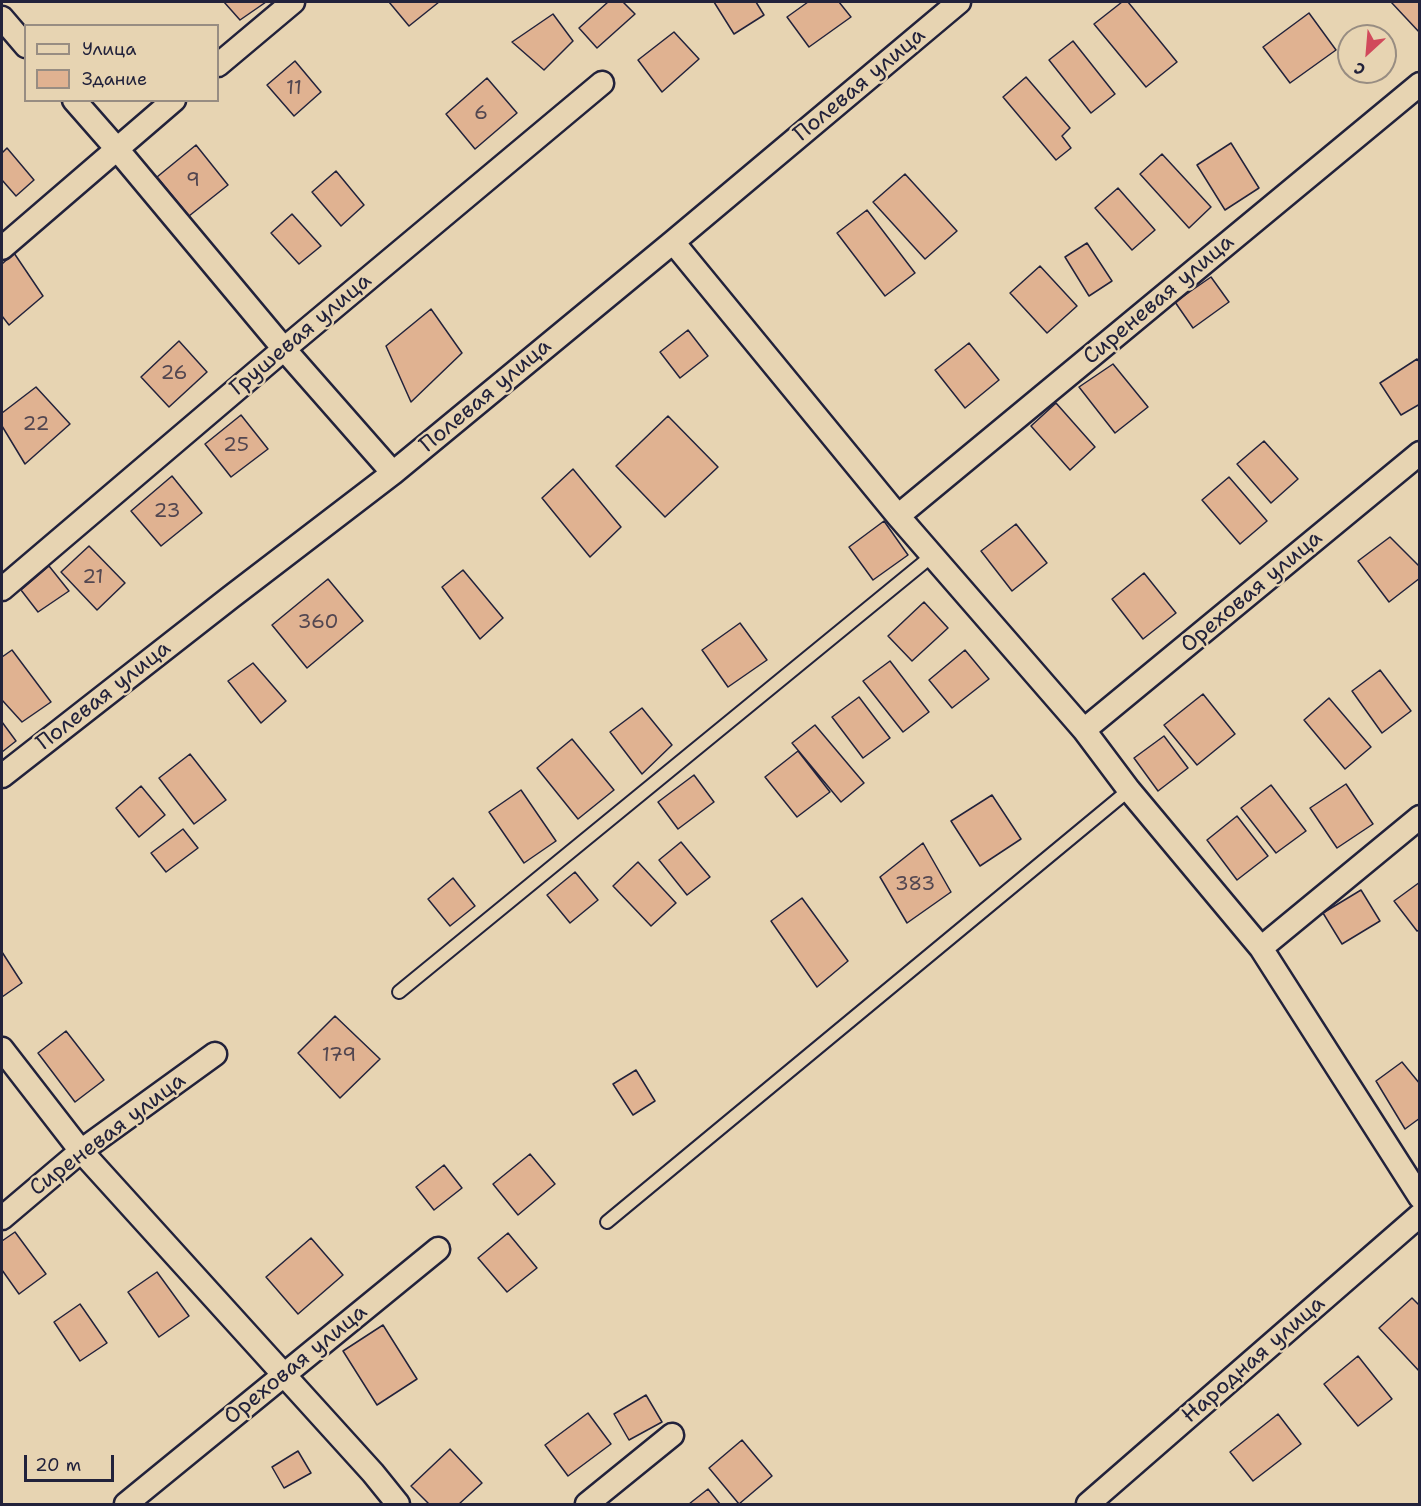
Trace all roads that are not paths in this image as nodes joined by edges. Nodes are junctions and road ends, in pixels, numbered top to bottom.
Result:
1 (293, 2) edge
2 (959, 2) edge
3 (2, 18) edge
4 (24, 44) edge
5 (219, 63) edge
6 (602, 83) dead end
7 (1419, 84) edge
8 (76, 102) edge
9 (172, 102) edge
10 (117, 148) junction
11 (673, 242) junction
12 (2, 248) edge
13 (284, 348) junction
14 (1419, 453) edge
15 (393, 473) junction
16 (898, 516) junction
17 (933, 555) junction
18 (2, 589) edge
19 (1084, 730) junction
20 (2, 776) edge
21 (1129, 790) junction
22 (1419, 817) edge
23 (1261, 948) junction
24 (399, 992) dead end
25 (2, 1049) edge
26 (215, 1053) dead end
27 (81, 1151) junction
28 (1419, 1197) edge
29 (1419, 1215) edge
30 (2, 1218) edge
31 (607, 1222) dead end
32 (438, 1250) dead end
33 (283, 1375) junction
34 (672, 1435) dead end
35 (126, 1504) edge
36 (398, 1504) edge
37 (587, 1504) edge
38 (1088, 1504) edge

1 - 5 street
2 - 11 street, Полевая улица
3 - 4 street
6 - 13 street, Грушевая улица
7 - 16 street, Сиреневая улица
8 - 10 street
9 - 10 street
10 - 12 street
10 - 13 street
11 - 15 street, Полевая улица
11 - 16 street
13 - 15 street
13 - 18 street, Грушевая улица
14 - 19 street, Ореховая улица
15 - 20 street, Полевая улица
16 - 17 street
17 - 19 street
17 - 24 lane
19 - 21 street
21 - 23 street
21 - 31 lane
22 - 23 street
23 - 28 street
25 - 27 street
26 - 27 street, Сиреневая улица
27 - 30 street, Сиреневая улица
27 - 33 street
29 - 38 street, Народная улица
32 - 33 street, Ореховая улица
33 - 35 street, Ореховая улица
33 - 36 street
34 - 37 street

